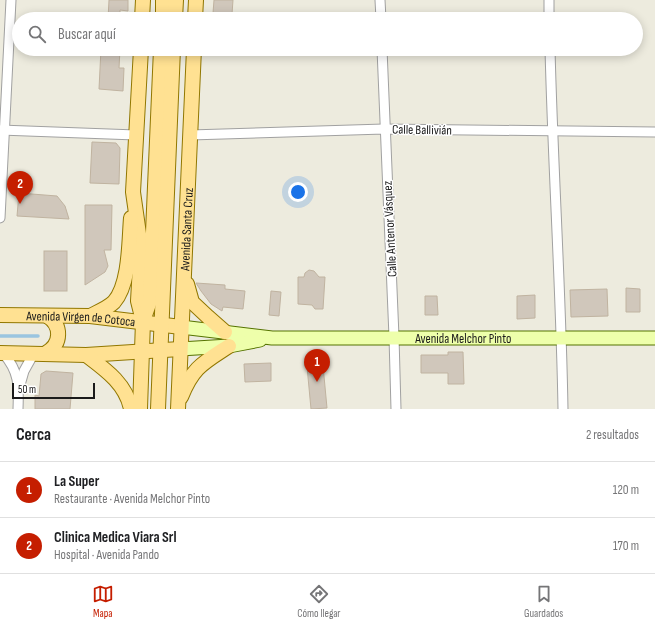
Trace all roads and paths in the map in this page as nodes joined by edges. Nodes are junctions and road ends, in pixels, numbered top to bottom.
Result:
1 (11, 0) edge
2 (143, 0) edge
3 (164, 0) edge
4 (176, 0) edge
5 (196, 0) edge
6 (380, 0) edge
7 (549, 0) edge
8 (142, 12) edge
9 (163, 12) edge
10 (175, 12) edge
11 (195, 12) edge
12 (380, 12) edge
13 (549, 12) edge
14 (141, 56) edge
15 (161, 56) edge
16 (173, 56) edge
17 (194, 56) edge
18 (382, 56) edge
19 (550, 56) edge
20 (384, 129) junction
21 (3, 130) edge
22 (552, 131) junction
23 (655, 132) edge
24 (136, 135) junction
25 (190, 135) junction
26 (133, 192) junction
27 (186, 216) junction
28 (0, 218) edge
29 (164, 264) junction
30 (184, 267) junction
31 (0, 315) edge
32 (47, 316) junction
33 (90, 316) junction
34 (143, 321) junction
35 (161, 324) junction
36 (182, 327) junction
37 (225, 332) junction
38 (272, 338) junction
39 (394, 338) junction
40 (562, 338) junction
41 (655, 338) edge
42 (229, 346) junction
43 (180, 349) junction
44 (160, 350) junction
45 (142, 351) junction
46 (1, 353) edge
47 (40, 353) junction
48 (86, 355) junction
49 (19, 390) junction
50 (18, 409) edge
51 (131, 409) edge
52 (140, 409) edge
53 (158, 409) edge
54 (178, 409) edge
55 (396, 409) edge
56 (563, 409) edge

1 - 21 street
2 - 8 main road
3 - 9 main road
4 - 10 main road
5 - 11 main road
6 - 12 street
7 - 13 street
14 - 24 main road
15 - 34 main road
16 - 29 main road, Avenida Santa Cruz
17 - 25 main road, Avenida Santa Cruz
18 - 20 street, Calle Antenor Vásquez
19 - 22 street
20 - 22 street, Calle Ballivián
20 - 25 street, Calle Ballivián
20 - 39 street, Calle Antenor Vásquez
21 - 24 street
21 - 28 street
22 - 23 street, Calle Ballivián
22 - 40 street
24 - 26 main road
25 - 27 main road, Avenida Santa Cruz
26 - 33 main road
26 - 34 main road
27 - 29 main road
27 - 30 main road, Avenida Santa Cruz
29 - 35 main road, Avenida Santa Cruz
30 - 36 main road, Avenida Santa Cruz
30 - 37 main road
31 - 32 main road, Avenida Virgen de Cotoca
32 - 33 main road, Avenida Virgen de Cotoca
32 - 47 main road
33 - 34 main road, Avenida Virgen de Cotoca
34 - 35 main road, Avenida Virgen de Cotoca
34 - 45 main road
35 - 36 main road, Avenida Melchor Pinto
35 - 44 main road, Avenida Santa Cruz
36 - 37 main road, Avenida Melchor Pinto
36 - 43 main road, Avenida Santa Cruz
37 - 38 main road, Avenida Melchor Pinto
38 - 39 main road, Avenida Melchor Pinto
38 - 42 main road, Avenida Melchor Pinto
39 - 40 main road, Avenida Melchor Pinto
39 - 55 street, Calle Antenor Vásquez
40 - 41 main road, Avenida Melchor Pinto
40 - 56 street
42 - 43 main road, Avenida Melchor Pinto
42 - 54 main road
43 - 44 main road, Avenida Melchor Pinto
43 - 54 main road, Avenida Santa Cruz
44 - 45 main road
44 - 53 main road, Avenida Santa Cruz
45 - 48 main road
45 - 52 main road
46 - 47 main road
46 - 49 street
47 - 48 main road
47 - 49 street
48 - 51 main road
49 - 50 street

